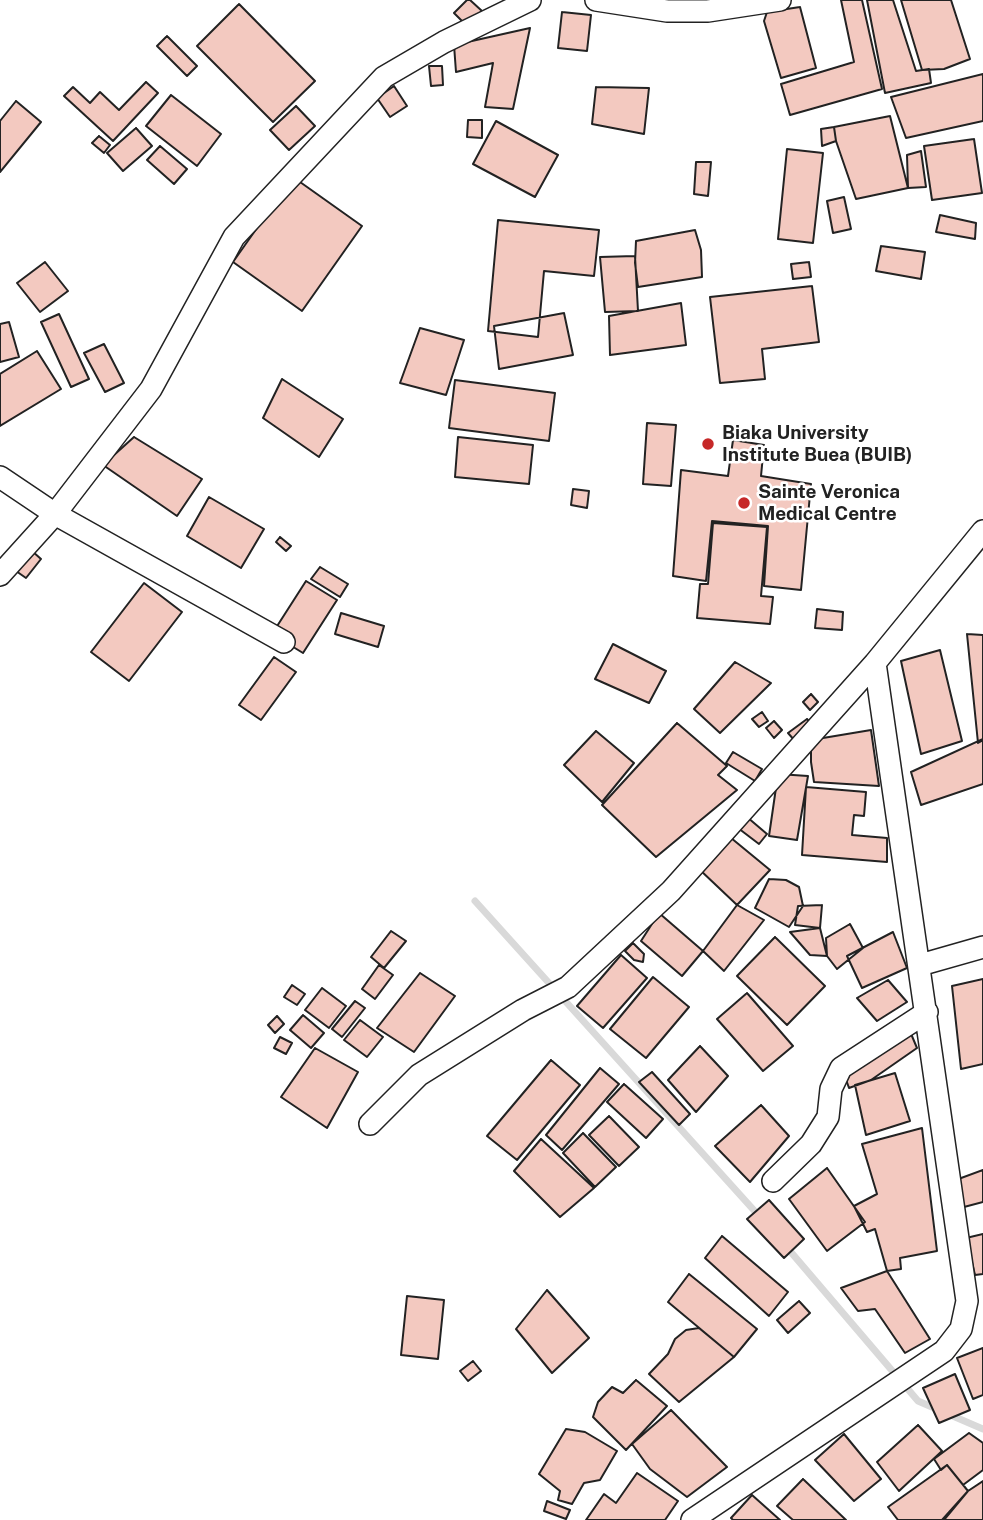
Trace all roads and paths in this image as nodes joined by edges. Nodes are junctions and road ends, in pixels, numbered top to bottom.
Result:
1 (530, 0) edge
2 (596, 0) edge
3 (780, 0) edge
4 (0, 477) edge
5 (55, 514) junction
6 (983, 531) edge
7 (0, 575) edge
8 (284, 642) dead end
9 (875, 663) junction
10 (983, 947) edge
11 (920, 965) junction
12 (927, 1012) junction
13 (370, 1124) dead end
14 (772, 1181) dead end
15 (692, 1520) edge

1 - 5 street
2 - 3 street
4 - 5 street
5 - 7 street
5 - 8 street
6 - 9 street
9 - 11 street
9 - 13 street
10 - 11 street
11 - 12 street
12 - 14 street
12 - 15 street

